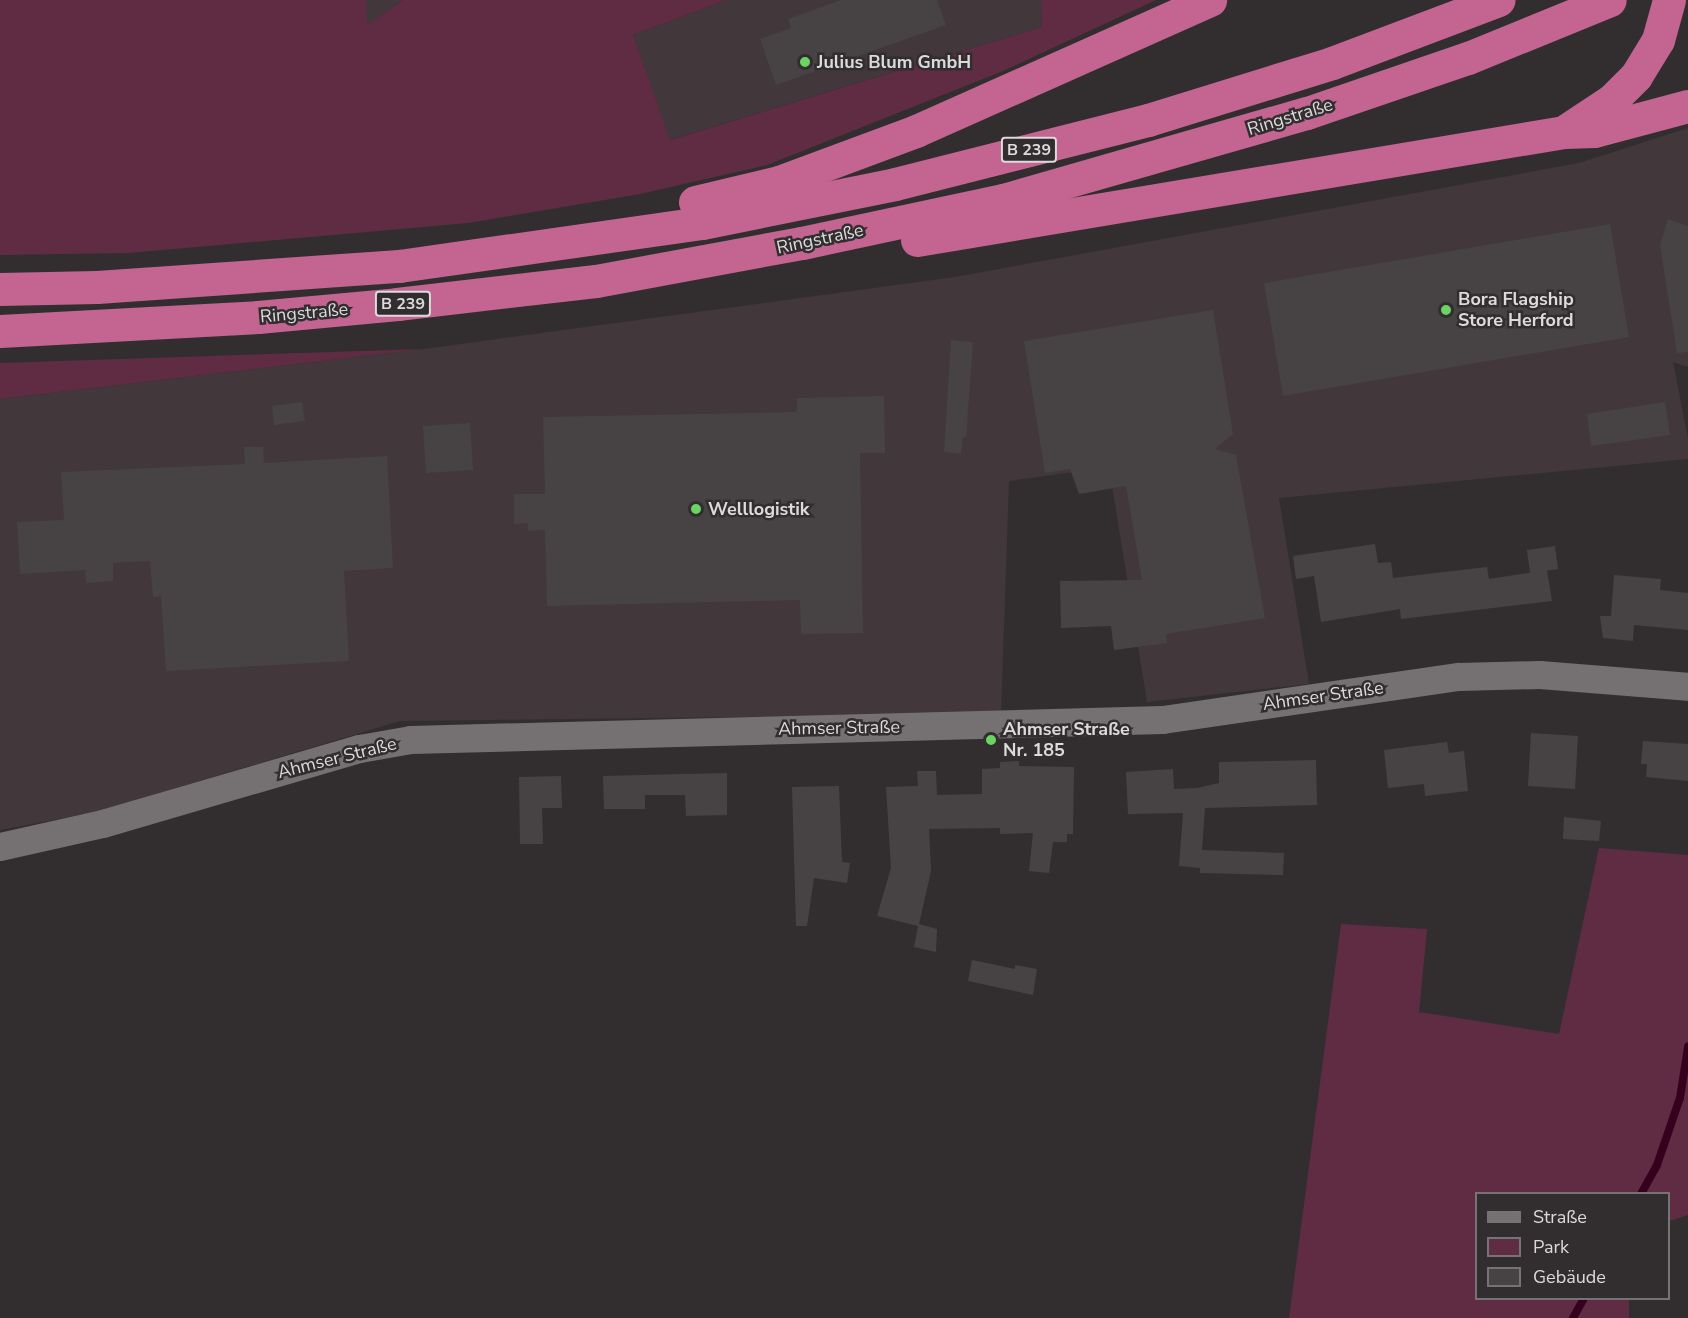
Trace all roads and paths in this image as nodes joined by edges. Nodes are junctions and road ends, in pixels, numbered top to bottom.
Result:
1 (1210, 0) edge
2 (1499, 0) edge
3 (1610, 0) edge
4 (1669, 0) edge
5 (1688, 106) edge
6 (1564, 132) junction
7 (802, 243) junction
8 (545, 247) junction
9 (0, 289) edge
10 (0, 331) edge
11 (1688, 687) edge
12 (0, 847) edge

1 - 8 highway
2 - 8 highway, B 239
3 - 7 highway, Ringstraße / B 239
4 - 6 highway
5 - 6 highway
6 - 7 highway
7 - 10 highway, Ringstraße / B 239
8 - 9 highway, B 239
11 - 12 street, Ahmser Straße

